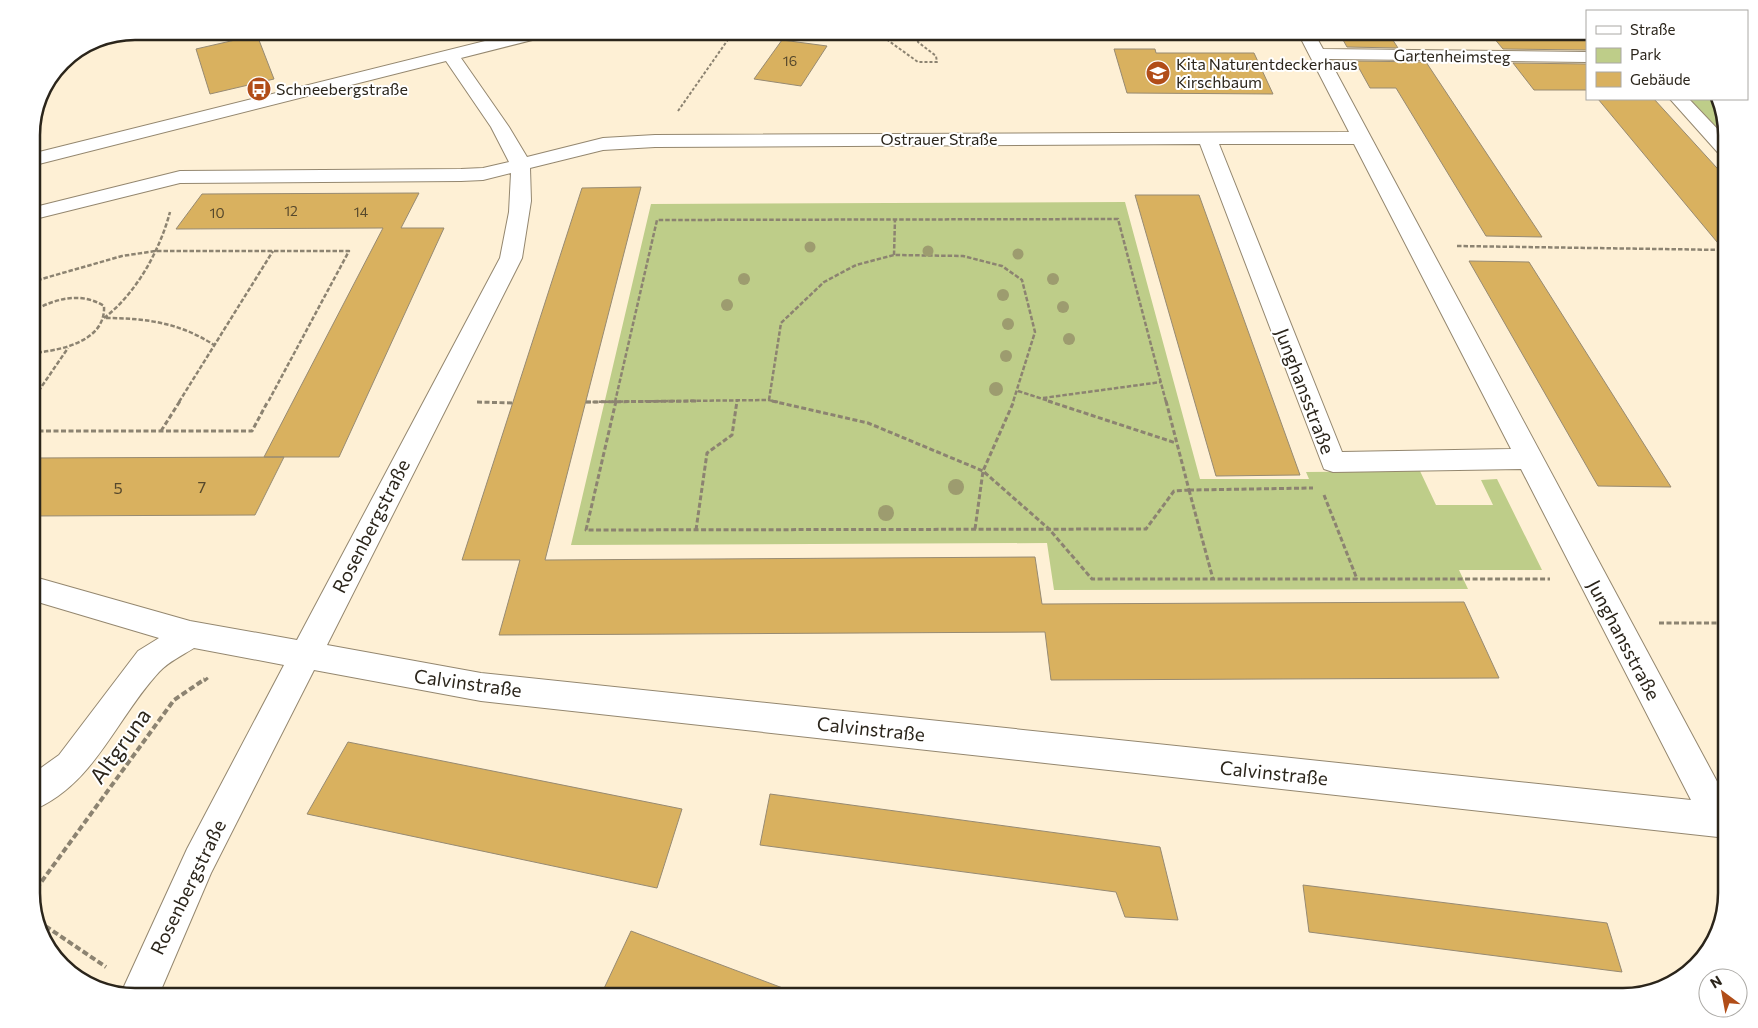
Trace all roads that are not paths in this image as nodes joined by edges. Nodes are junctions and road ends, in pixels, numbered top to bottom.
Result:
1 (510, 40) edge
2 (1310, 40) edge
3 (1317, 54) junction
4 (450, 55) junction
5 (1586, 57) edge
6 (1680, 100) edge
7 (1207, 138) junction
8 (1361, 138) junction
9 (1718, 141) edge
10 (40, 158) edge
11 (520, 165) junction
12 (40, 212) edge
13 (1530, 460) junction
14 (40, 590) edge
15 (190, 634) junction
16 (304, 656) junction
17 (40, 789) edge
18 (1718, 811) edge
19 (1718, 819) edge
20 (142, 988) edge

1 - 4 street
2 - 3 street, Junghansstraße
3 - 5 street, Gartenheimsteg
3 - 8 street, Junghansstraße
4 - 10 street
4 - 11 street, Rosenbergstraße
6 - 9 street
7 - 8 street, Ostrauer Straße
7 - 11 street, Ostrauer Straße
7 - 13 street, Junghansstraße
8 - 13 street, Junghansstraße
11 - 12 street
11 - 16 street, Rosenbergstraße
13 - 18 street, Junghansstraße
14 - 15 street, Calvinstraße
15 - 16 street, Calvinstraße
15 - 17 street
16 - 19 street, Calvinstraße
16 - 20 street, Rosenbergstraße

